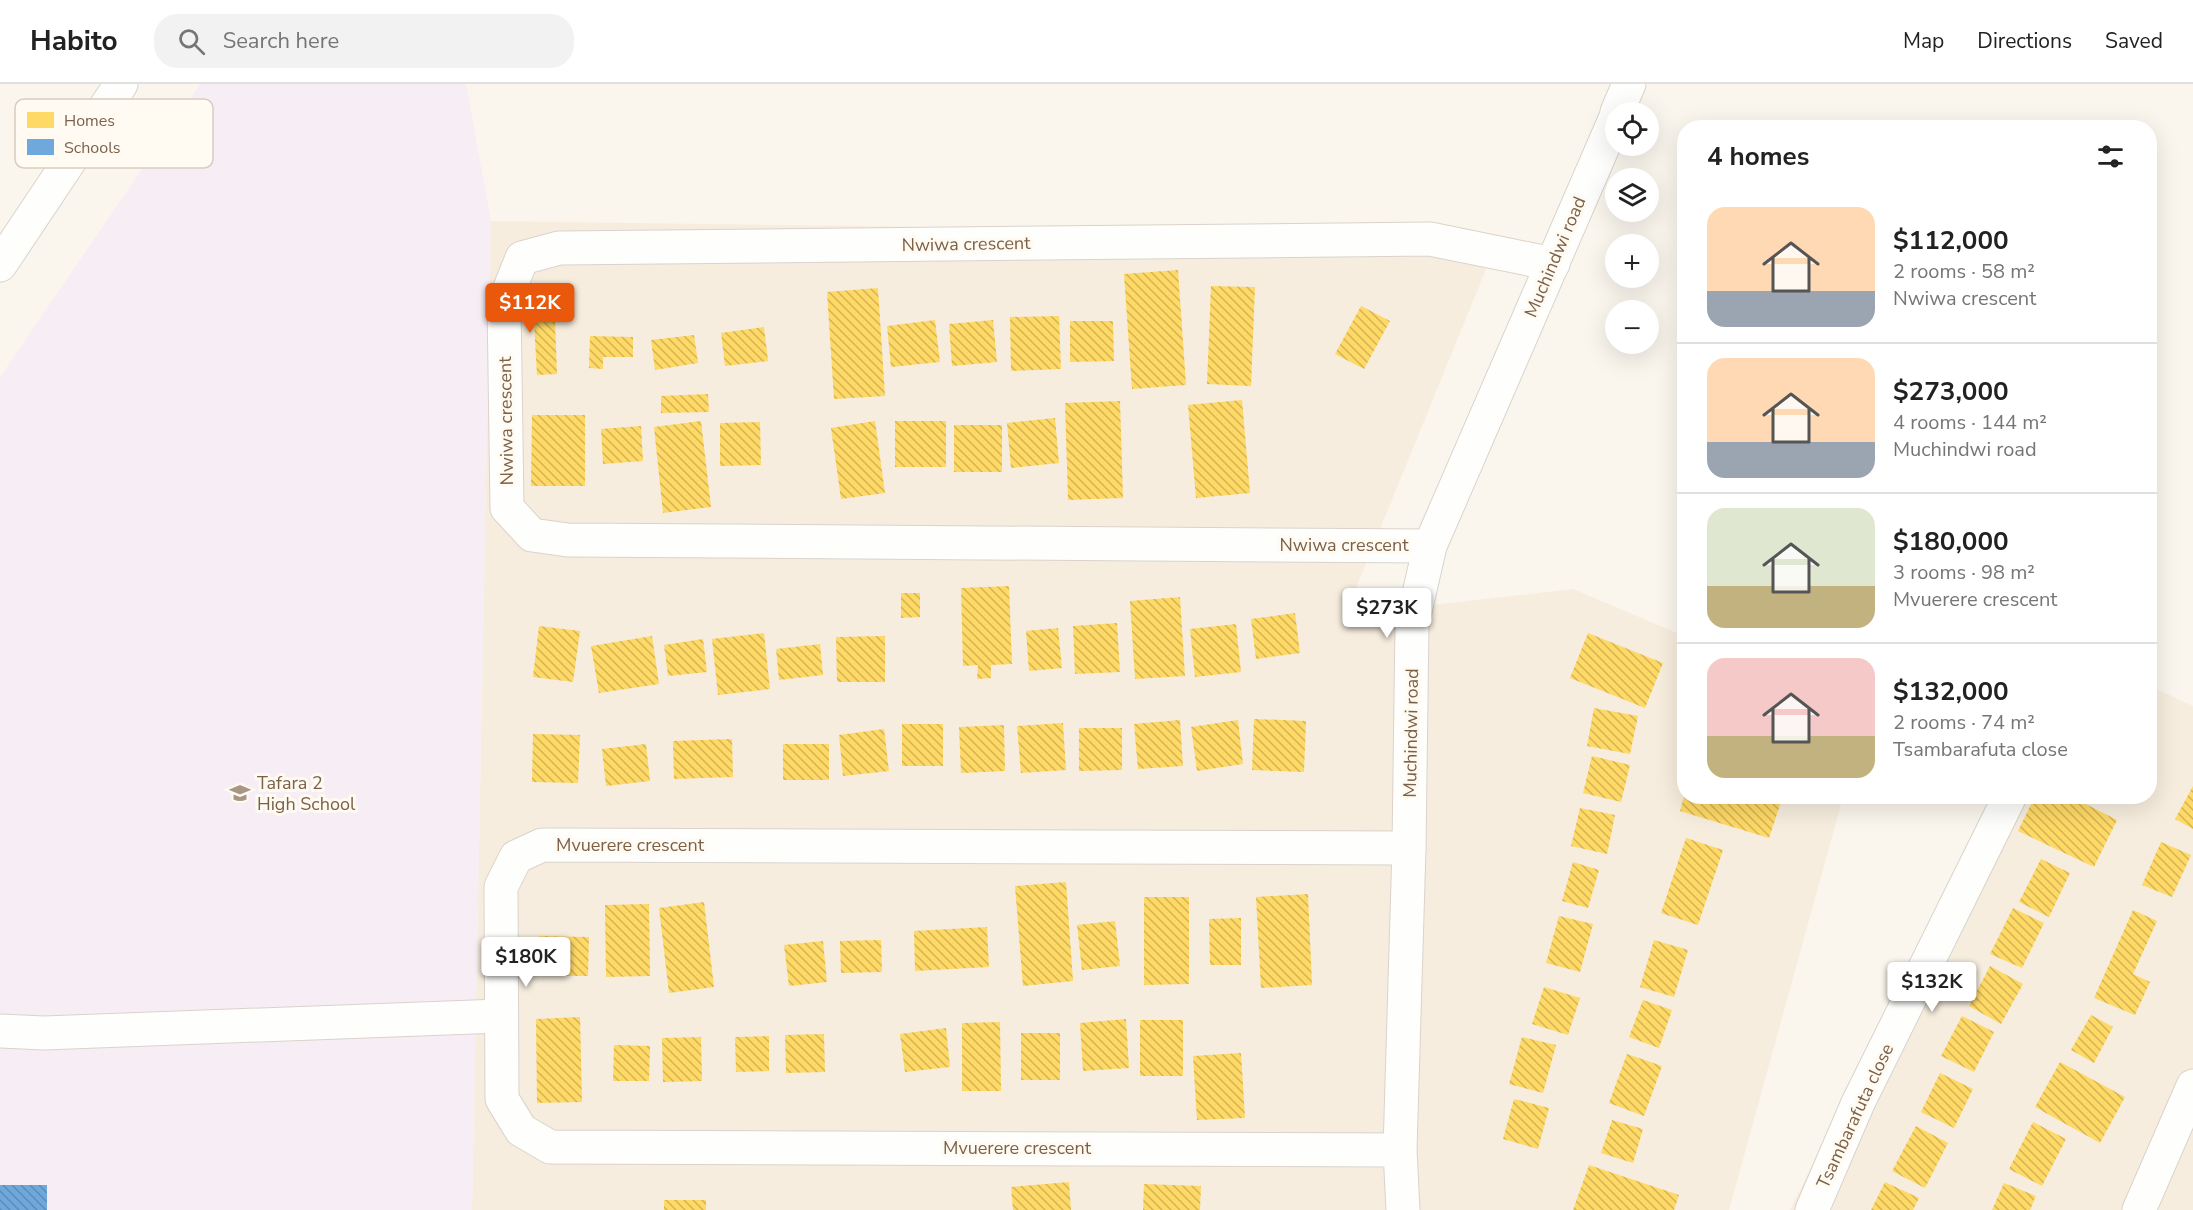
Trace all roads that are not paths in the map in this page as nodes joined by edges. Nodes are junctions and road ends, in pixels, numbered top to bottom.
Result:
1 (121, 84) edge
2 (1629, 84) edge
3 (111, 99) edge
4 (1621, 102) edge
5 (1605, 141) edge
6 (65, 168) edge
7 (1553, 264) junction
8 (0, 265) edge
9 (1430, 546) junction
10 (2006, 804) edge
11 (1409, 848) junction
12 (500, 1016) junction
13 (0, 1031) edge
14 (2193, 1086) edge
15 (1400, 1150) junction
16 (1403, 1210) edge
17 (1812, 1210) edge
18 (2139, 1210) edge

1 - 3 street
2 - 4 street, Muchindwi road
5 - 7 street, Muchindwi road
6 - 8 street
7 - 9 street, Muchindwi road
7 - 9 street, Nwiwa crescent
9 - 11 street, Muchindwi road
10 - 17 street, Tsambarafuta close
11 - 12 street, Mvuerere crescent
11 - 15 street, Muchindwi road
12 - 13 street
12 - 15 street, Mvuerere crescent
14 - 18 street
15 - 16 street, Muchindwi road

